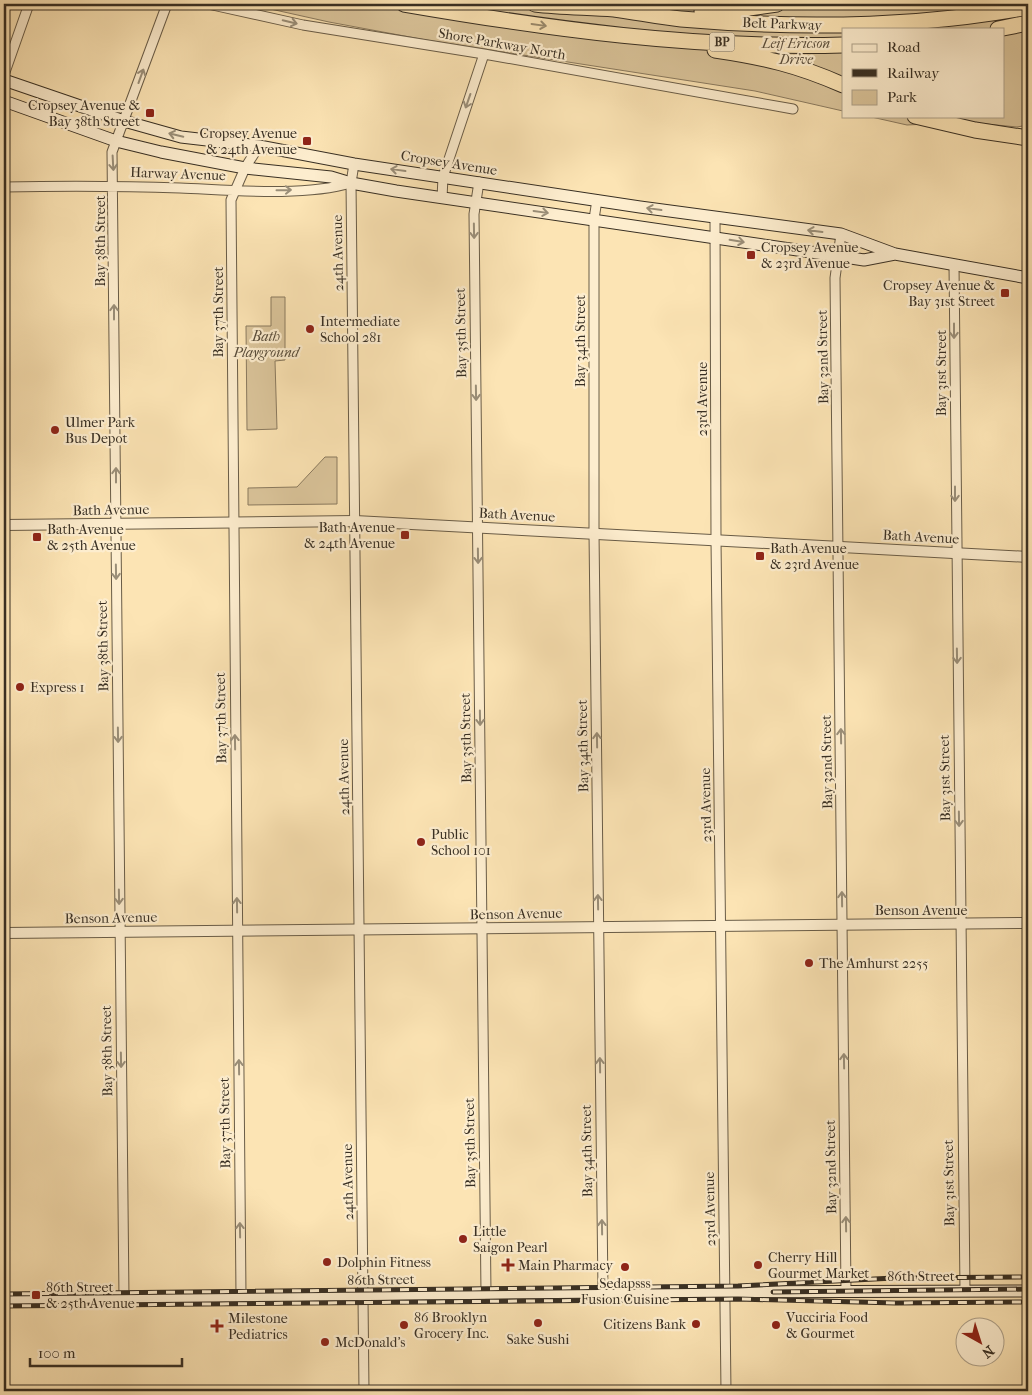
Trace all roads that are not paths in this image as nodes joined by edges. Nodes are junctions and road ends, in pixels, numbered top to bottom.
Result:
1 (29, 4) edge
2 (167, 4) edge
3 (208, 4) edge
4 (404, 4) edge
5 (535, 4) edge
6 (777, 4) edge
7 (1028, 7) edge
8 (614, 9) junction
9 (1028, 23) edge
10 (1003, 28) edge
11 (602, 34) junction
12 (842, 45) edge
13 (484, 54) junction
14 (4, 75) edge
15 (4, 80) edge
16 (842, 86) edge
17 (4, 101) edge
18 (793, 109) dead end
19 (926, 118) edge
20 (124, 122) junction
21 (1024, 136) edge
22 (116, 141) junction
23 (259, 146) junction
24 (354, 164) junction
25 (245, 168) junction
26 (442, 177) junction
27 (479, 182) junction
28 (351, 183) junction
29 (114, 186) junction
30 (4, 187) edge
31 (236, 190) junction
32 (442, 198) junction
33 (597, 200) junction
34 (476, 203) junction
35 (716, 218) junction
36 (594, 219) junction
37 (841, 234) junction
38 (715, 238) junction
39 (895, 254) junction
40 (838, 256) junction
41 (954, 265) junction
42 (1028, 278) edge
43 (355, 521) junction
44 (233, 522) junction
45 (116, 524) junction
46 (4, 525) edge
47 (477, 527) junction
48 (594, 533) junction
49 (716, 540) junction
50 (839, 547) junction
51 (956, 553) junction
52 (1028, 557) edge
53 (1028, 923) edge
54 (842, 924) junction
55 (960, 924) junction
56 (721, 926) junction
57 (598, 927) junction
58 (481, 928) junction
59 (359, 929) junction
60 (237, 930) junction
61 (120, 931) junction
62 (4, 932) edge
63 (724, 1291) junction
64 (846, 1291) junction
65 (964, 1291) junction
66 (1028, 1291) edge
67 (603, 1292) junction
68 (486, 1293) junction
69 (241, 1296) junction
70 (363, 1296) junction
71 (124, 1298) junction
72 (4, 1300) edge
73 (364, 1391) edge
74 (726, 1391) edge

1 - 14 street
20 -> 2 street, Bay 38th Street
3 -> 13 street, Shore Parkway North
4 -> 11 highway, Belt Parkway / BP
5 - 8 highway, Belt Parkway / BP
6 - 8 highway
7 - 8 highway, Belt Parkway / BP
9 - 10 highway
11 - 12 highway, Belt Parkway / BP
11 - 16 highway
13 - 18 street, Shore Parkway North
13 -> 26 street
15 - 20 main road, Cropsey Avenue
17 - 22 main road, Cropsey Avenue
19 - 21 highway
20 - 22 street, Bay 38th Street
23 -> 20 main road, Cropsey Avenue
22 - 25 main road, Cropsey Avenue
22 -> 29 street, Bay 38th Street
23 - 24 main road, Cropsey Avenue
23 - 25 street, Bay 37th Street
26 -> 24 main road, Cropsey Avenue
24 - 28 street, 24th Avenue
25 - 28 main road, Cropsey Avenue
25 - 31 street, Bay 37th Street
26 - 27 main road, Cropsey Avenue
26 - 32 street
27 - 33 main road, Cropsey Avenue
27 - 34 street, Bay 35th Street
31 -> 28 street, Harway Avenue
28 - 32 main road, Cropsey Avenue
28 - 43 street, 24th Avenue
29 - 30 street, Harway Avenue
29 - 31 street, Harway Avenue
45 -> 29 street, Bay 38th Street
31 - 44 street, Bay 37th Street
32 - 34 main road, Cropsey Avenue
35 -> 33 main road, Cropsey Avenue
33 - 36 street, Bay 34th Street
34 -> 36 main road, Cropsey Avenue
34 -> 47 street, Bay 35th Street
37 -> 35 main road, Cropsey Avenue
35 - 38 street, 23rd Avenue
36 - 38 main road, Cropsey Avenue
36 - 48 street, Bay 34th Street
37 - 39 main road, Cropsey Avenue
37 - 40 street, Bay 32nd Street
38 -> 40 main road, Cropsey Avenue
38 - 49 street, 23rd Avenue
39 - 40 main road, Cropsey Avenue
39 - 41 main road, Cropsey Avenue
40 - 50 street, Bay 32nd Street
41 - 42 main road, Cropsey Avenue
41 -> 51 street, Bay 31st Street
43 - 44 street, Bath Avenue
43 - 47 street, Bath Avenue
43 - 59 street, 24th Avenue
44 - 45 street, Bath Avenue
60 -> 44 street, Bay 37th Street
45 - 46 street, Bath Avenue
45 -> 61 street, Bay 38th Street
47 - 48 street, Bath Avenue
47 -> 58 street, Bay 35th Street
48 - 49 street, Bath Avenue
57 -> 48 street, Bay 34th Street
49 - 50 street, Bath Avenue
49 - 56 street, 23rd Avenue
50 - 51 street, Bath Avenue
54 -> 50 street, Bay 32nd Street
51 - 52 street, Bath Avenue
51 -> 55 street, Bay 31st Street
53 - 55 street, Benson Avenue
54 - 55 street, Benson Avenue
54 - 56 street, Benson Avenue
64 -> 54 street, Bay 32nd Street
55 - 65 street, Bay 31st Street
56 - 57 street, Benson Avenue
56 - 63 street, 23rd Avenue
57 - 58 street, Benson Avenue
67 -> 57 street, Bay 34th Street
58 - 59 street, Benson Avenue
58 - 68 street, Bay 35th Street
59 - 60 street, Benson Avenue
59 - 70 street, 24th Avenue
60 - 61 street, Benson Avenue
69 -> 60 street, Bay 37th Street
61 - 62 street, Benson Avenue
61 -> 71 street, Bay 38th Street
63 - 64 main road, 86th Street
63 - 67 main road, 86th Street
63 - 74 street, 23rd Avenue
64 - 65 main road, 86th Street
65 - 66 main road, 86th Street
67 - 68 main road, 86th Street
68 - 70 main road, 86th Street
69 - 70 main road, 86th Street
69 - 71 main road, 86th Street
70 - 73 street, 24th Avenue
71 - 72 main road, 86th Street

